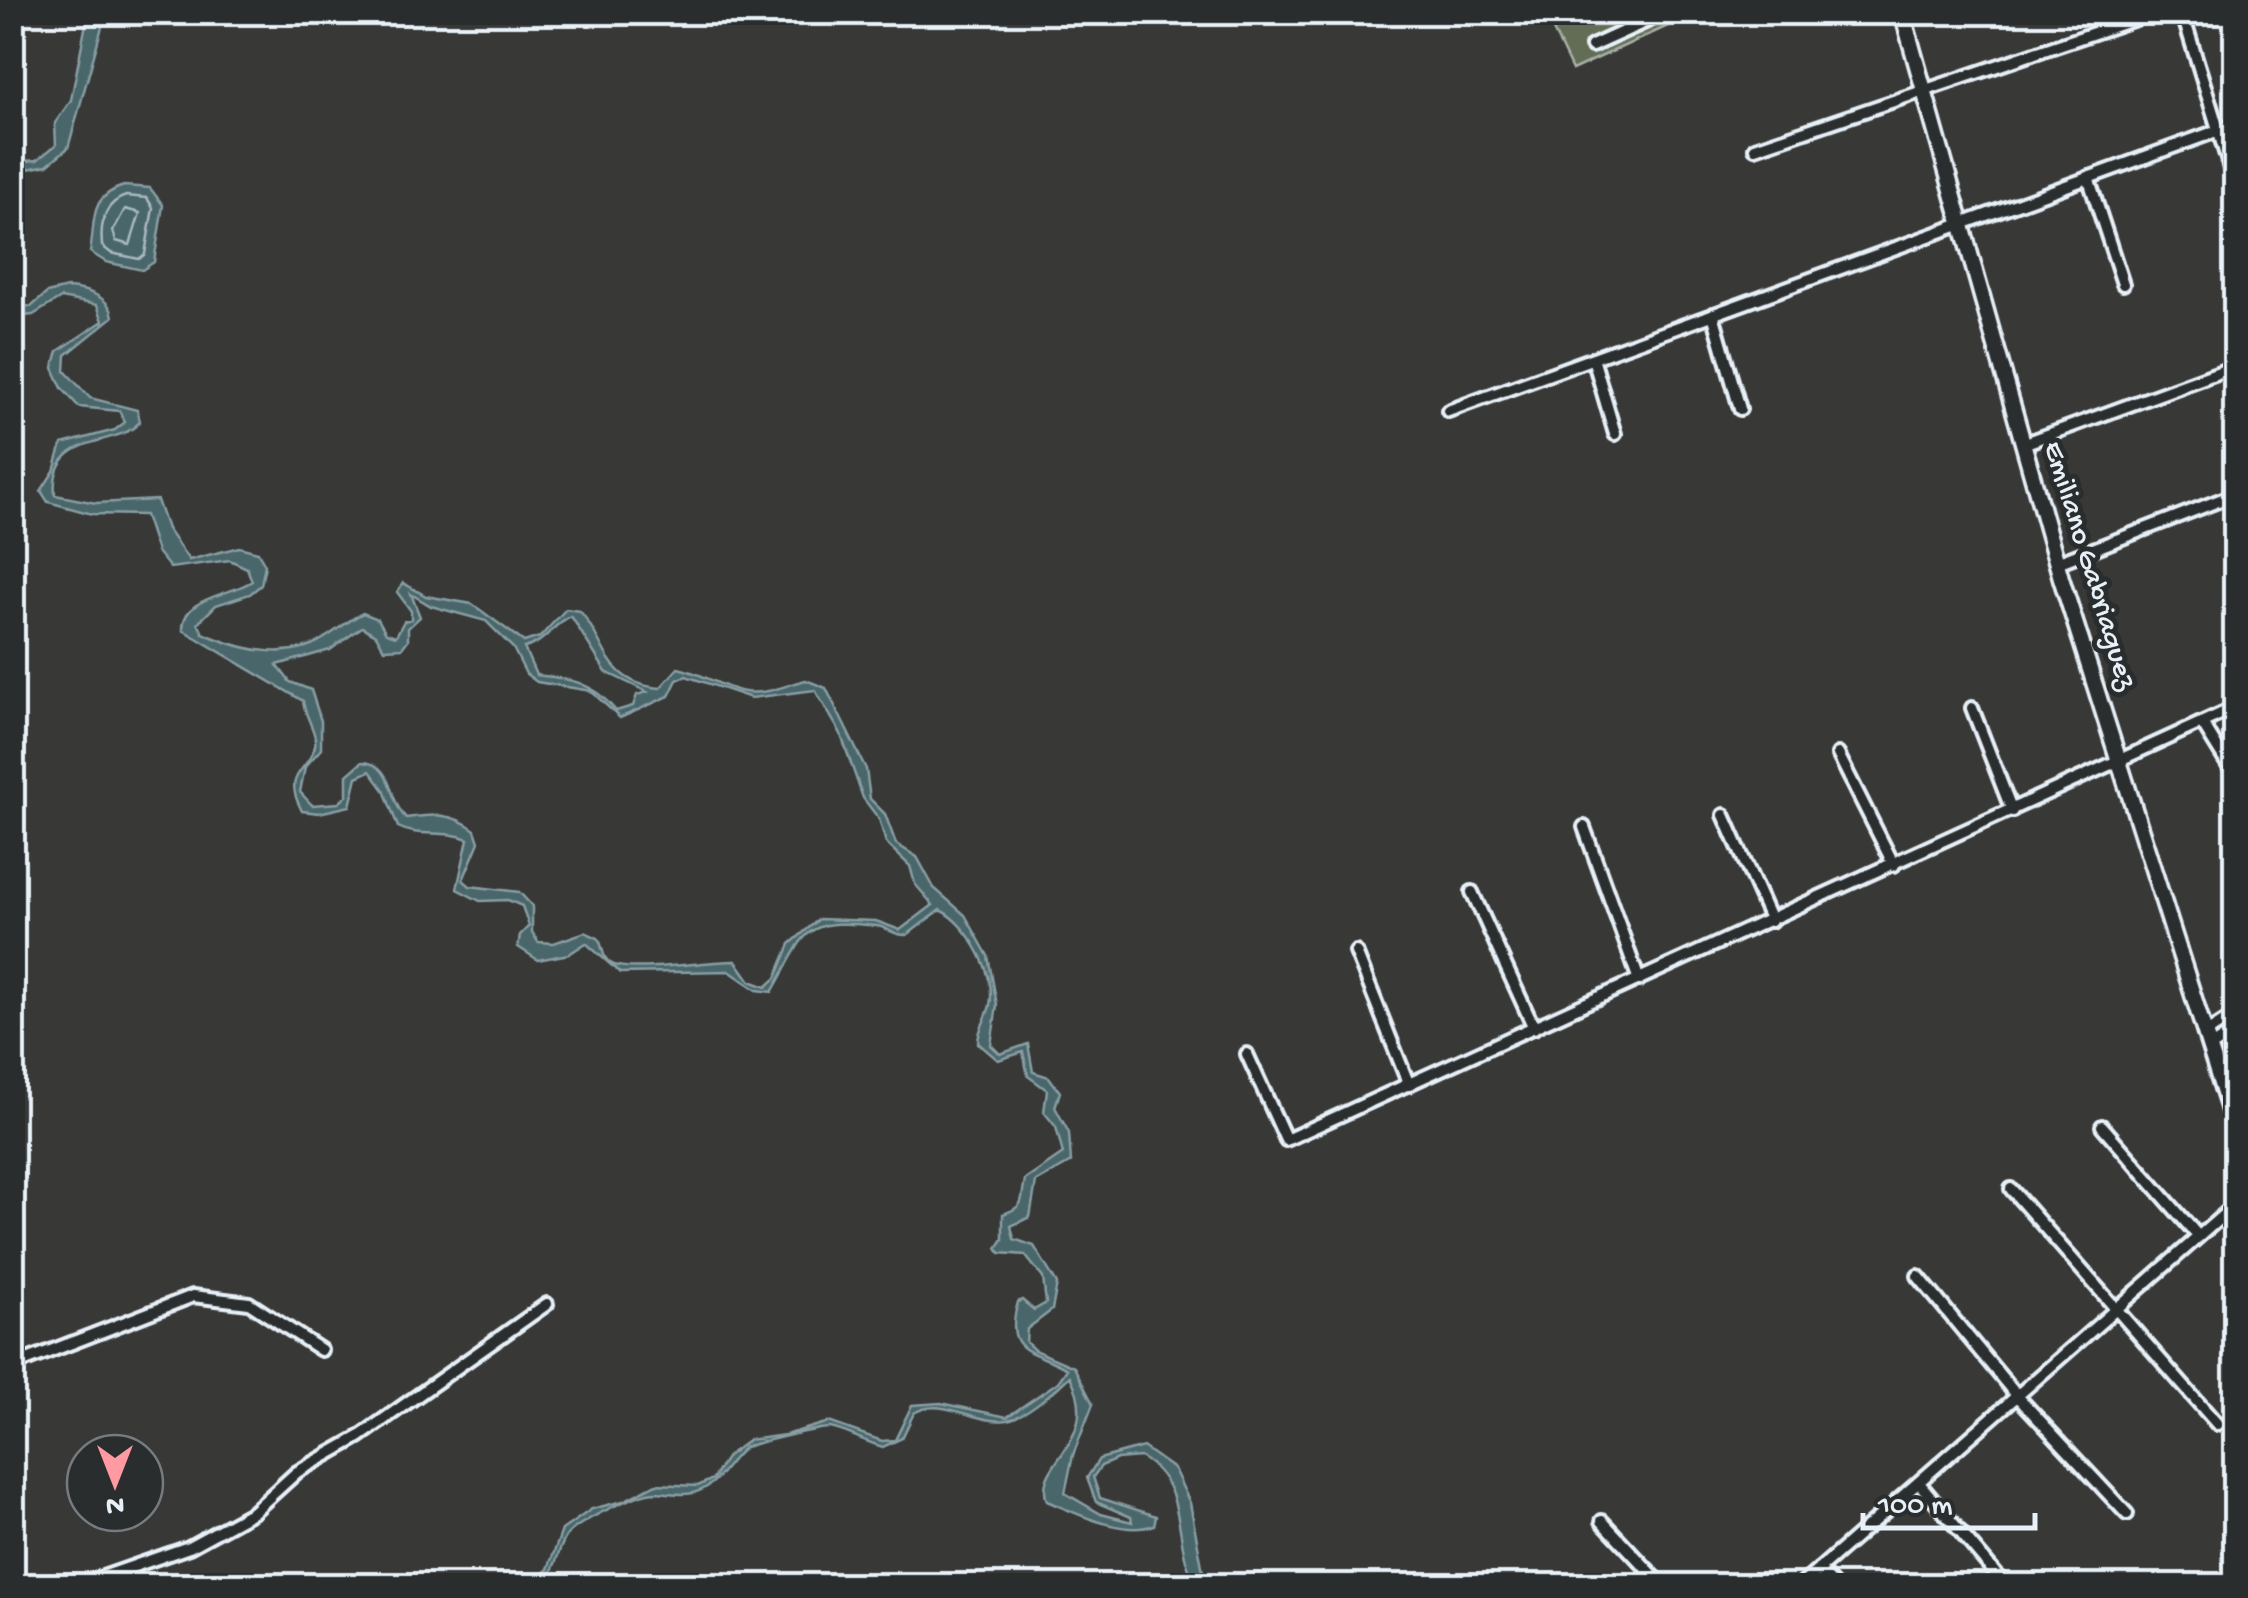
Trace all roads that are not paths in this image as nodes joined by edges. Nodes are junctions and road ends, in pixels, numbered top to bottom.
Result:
1 (1667, 12) edge
2 (1902, 12) edge
3 (2156, 12) edge
4 (2182, 12) edge
5 (1592, 46) dead end
6 (1924, 94) junction
7 (2236, 124) edge
8 (2217, 130) junction
9 (1754, 148) dead end
10 (2088, 177) junction
11 (2236, 188) edge
12 (1960, 222) junction
13 (2123, 284) dead end
14 (1713, 314) junction
15 (1593, 358) junction
16 (2236, 366) edge
17 (1740, 409) dead end
18 (1448, 411) dead end
19 (1615, 434) dead end
20 (2023, 444) junction
21 (2236, 494) edge
22 (2056, 563) junction
23 (2236, 707) edge
24 (1972, 708) dead end
25 (2202, 723) junction
26 (1838, 754) dead end
27 (2119, 762) junction
28 (2236, 778) edge
29 (2012, 811) junction
30 (1724, 816) dead end
31 (1584, 827) dead end
32 (1894, 865) junction
33 (1472, 892) dead end
34 (1771, 921) junction
35 (1356, 952) dead end
36 (1640, 980) junction
37 (2236, 1014) edge
38 (1534, 1028) junction
39 (2236, 1030) edge
40 (2207, 1041) junction
41 (1247, 1054) dead end
42 (1409, 1085) junction
43 (2102, 1126) dead end
44 (2236, 1132) edge
45 (2010, 1188) dead end
46 (2236, 1204) edge
47 (2198, 1236) junction
48 (1918, 1276) dead end
49 (546, 1304) dead end
50 (2115, 1310) junction
51 (321, 1350) dead end
52 (12, 1366) edge
53 (2017, 1396) junction
54 (2217, 1424) dead end
55 (1919, 1483) junction
56 (2127, 1514) dead end
57 (1602, 1522) dead end
58 (1819, 1569) junction
59 (77, 1586) edge
60 (1663, 1586) edge
61 (1800, 1586) edge
62 (1834, 1586) edge
63 (2006, 1586) edge

1 - 5 street
2 - 6 main road, Emiliano Gabriaguez
3 - 6 street
4 - 8 street
6 - 9 street
6 - 12 main road, Emiliano Gabriaguez
7 - 8 street
8 - 10 street
8 - 11 street
10 - 12 street
10 - 13 street
12 - 14 street
12 - 20 main road, Emiliano Gabriaguez
14 - 15 street
14 - 17 street
15 - 18 street
15 - 19 street
16 - 20 street
20 - 22 main road, Emiliano Gabriaguez
21 - 22 street
22 - 27 main road, Emiliano Gabriaguez
23 - 25 street
24 - 29 street
25 - 27 street
25 - 28 street
26 - 32 street
27 - 29 street
27 - 40 main road, Emiliano Gabriaguez
29 - 32 street
30 - 34 street
31 - 36 street
32 - 34 street
33 - 38 street
34 - 36 street
35 - 42 street
36 - 38 street
37 - 40 street
38 - 42 street
39 - 40 street
40 - 44 main road, Emiliano Gabriaguez
41 - 42 street
43 - 47 street
45 - 50 street
46 - 47 street
47 - 50 street
48 - 53 street
49 - 59 street
50 - 53 street
50 - 54 street
51 - 52 street
53 - 55 street
53 - 56 street
55 - 58 street
55 - 63 street
57 - 60 street
58 - 61 street
58 - 62 street

